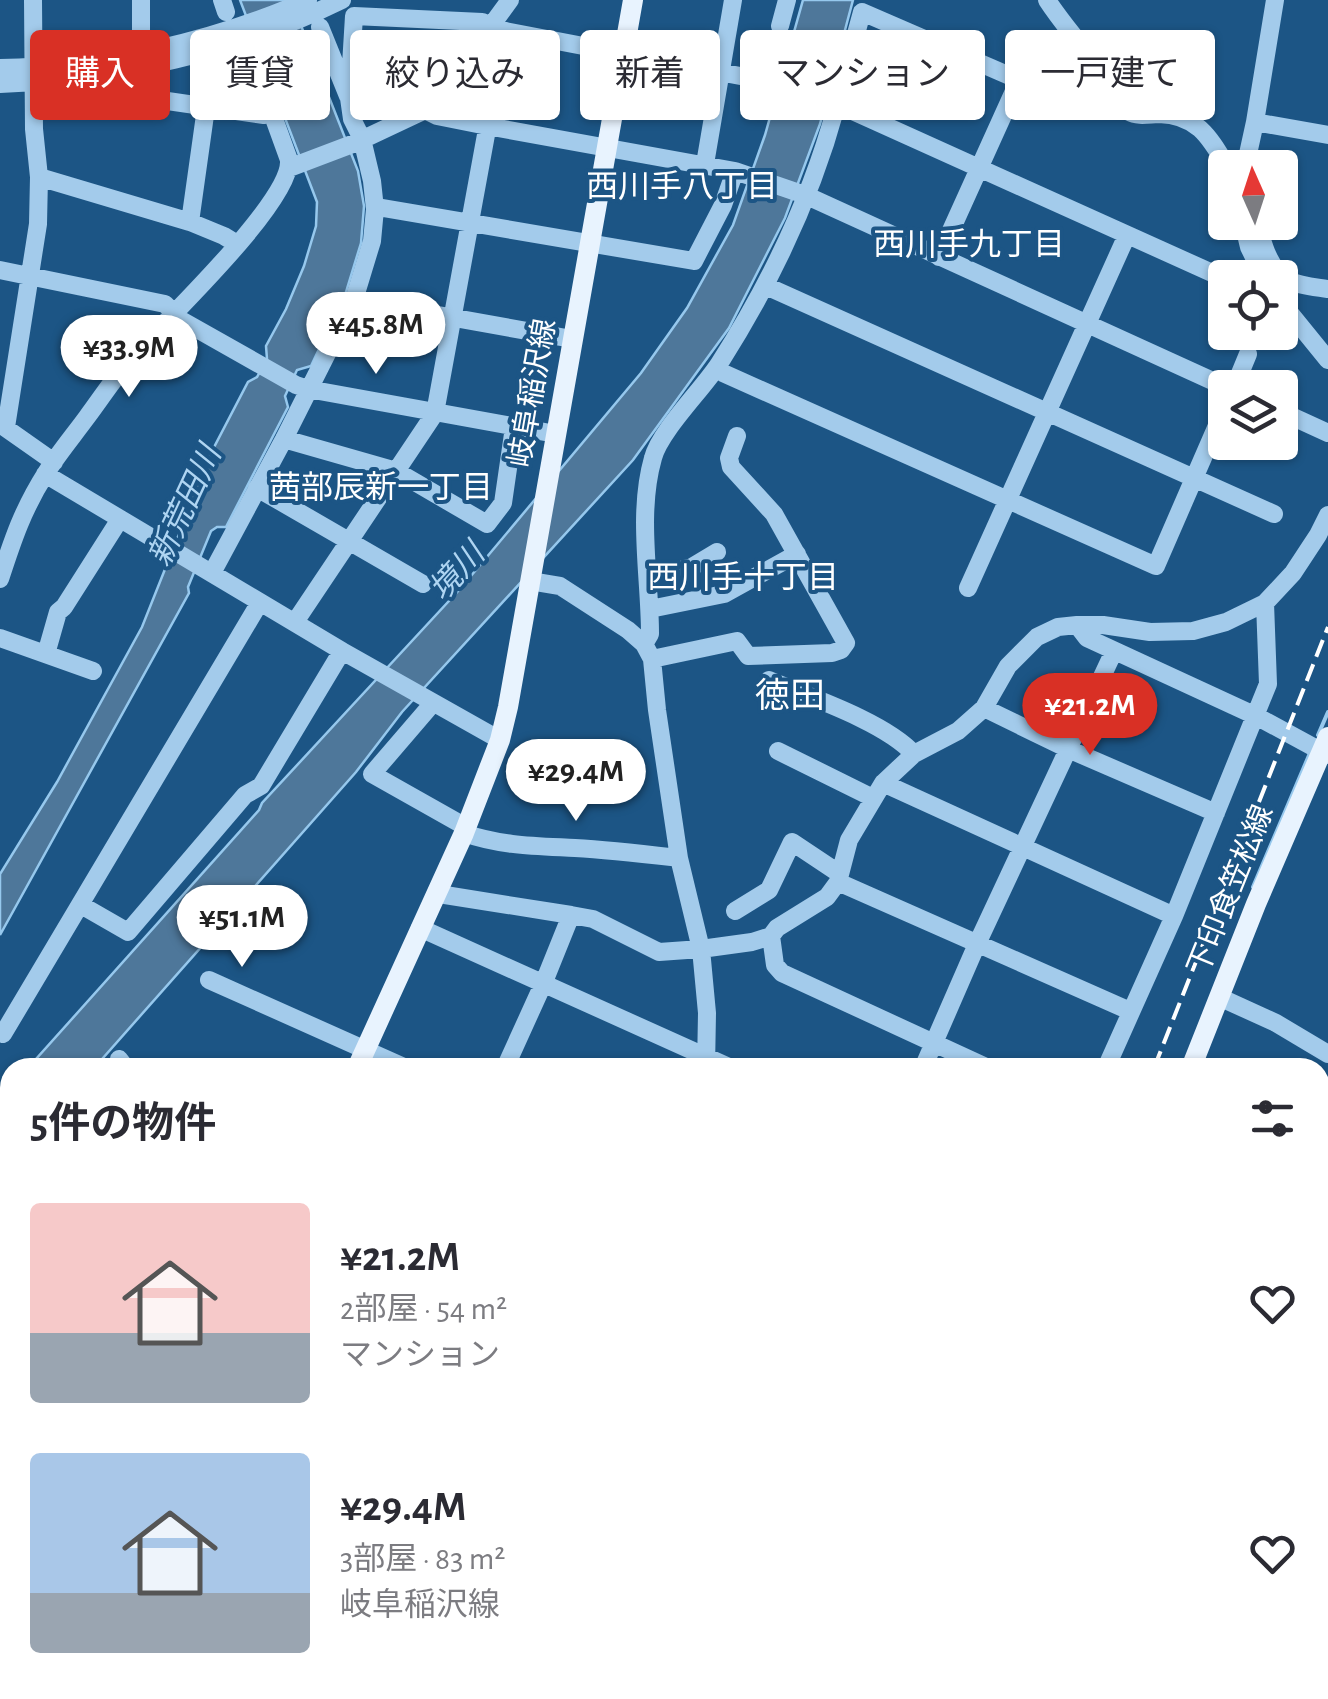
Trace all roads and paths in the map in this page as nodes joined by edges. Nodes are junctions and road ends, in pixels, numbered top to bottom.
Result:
1 (33, 0) edge
2 (141, 0) edge
3 (342, 0) edge
4 (510, 0) edge
5 (633, 0) edge
6 (733, 0) edge
7 (787, 0) edge
8 (1047, 0) edge
9 (1275, 0) edge
10 (863, 6) edge
11 (310, 12) edge
12 (780, 26) dead end
13 (499, 28) junction
14 (33, 30) edge
15 (140, 30) edge
16 (267, 30) edge
17 (628, 30) edge
18 (580, 44) edge
19 (0, 68) edge
20 (721, 72) junction
21 (30, 74) edge
22 (30, 76) edge
23 (740, 76) edge
24 (0, 84) edge
25 (349, 98) junction
26 (34, 120) edge
27 (204, 120) edge
28 (274, 120) edge
29 (403, 120) edge
30 (458, 120) edge
31 (611, 120) edge
32 (831, 120) edge
33 (873, 120) edge
34 (1255, 122) junction
35 (487, 126) junction
36 (1328, 134) edge
37 (358, 141) junction
38 (606, 148) junction
39 (1218, 150) edge
40 (1249, 150) edge
41 (705, 164) junction
42 (294, 166) junction
43 (979, 168) junction
44 (737, 171) junction
45 (39, 177) junction
46 (806, 196) junction
47 (375, 210) junction
48 (190, 222) junction
49 (468, 222) junction
50 (1127, 235) junction
51 (1263, 240) edge
52 (237, 244) junction
53 (589, 244) junction
54 (939, 257) junction
55 (0, 270) edge
56 (1208, 271) edge
57 (30, 275) junction
58 (766, 286) junction
59 (1328, 289) edge
60 (354, 300) junction
61 (176, 314) junction
62 (453, 318) junction
63 (1088, 323) junction
64 (1298, 323) edge
65 (572, 340) junction
66 (1248, 354) dead end
67 (1328, 360) edge
68 (716, 367) junction
69 (1240, 370) edge
70 (1208, 378) edge
71 (302, 387) junction
72 (434, 412) junction
73 (1047, 412) junction
74 (1298, 420) edge
75 (3, 426) edge
76 (514, 427) junction
77 (1328, 433) edge
78 (737, 436) dead end
79 (284, 439) junction
80 (554, 443) junction
81 (1208, 445) edge
82 (49, 468) junction
83 (396, 470) junction
84 (1194, 477) junction
85 (257, 488) junction
86 (1007, 499) junction
87 (1274, 514) dead end
88 (1328, 515) edge
89 (120, 519) junction
90 (349, 540) junction
91 (717, 552) dead end
92 (797, 554) junction
93 (209, 571) junction
94 (0, 578) edge
95 (531, 579) junction
96 (648, 579) junction
97 (423, 584) dead end
98 (968, 588) dead end
99 (260, 602) junction
100 (1265, 603) junction
101 (650, 609) junction
102 (296, 622) junction
103 (1077, 625) junction
104 (0, 638) edge
105 (1114, 650) junction
106 (342, 651) junction
107 (648, 652) junction
108 (46, 654) junction
109 (93, 670) dead end
110 (769, 680) dead end
111 (431, 702) junction
112 (984, 708) junction
113 (1256, 716) junction
114 (500, 740) junction
115 (1319, 746) edge
116 (1068, 749) junction
117 (778, 751) dead end
118 (914, 754) junction
119 (878, 790) junction
120 (1216, 813) junction
121 (465, 830) junction
122 (1023, 846) junction
123 (679, 858) junction
124 (839, 878) junction
125 (437, 891) junction
126 (81, 905) junction
127 (735, 912) dead end
128 (571, 915) junction
129 (1174, 916) junction
130 (420, 928) junction
131 (770, 936) junction
132 (976, 944) junction
133 (701, 949) junction
134 (209, 980) dead end
135 (544, 982) junction
136 (1220, 997) junction
137 (1130, 1011) junction
138 (3, 1034) dead end
139 (934, 1043) junction
140 (1328, 1054) edge
141 (359, 1058) edge
142 (361, 1058) edge
143 (509, 1058) edge
144 (698, 1058) edge
145 (706, 1058) edge
146 (927, 1058) edge
147 (966, 1058) edge
148 (1110, 1058) edge
149 (1195, 1058) edge

1 - 14 street
2 - 15 street
3 - 11 street
4 - 13 street
5 - 17 main road, 岐阜稲沢線
6 - 20 street
7 - 12 street
8 - 39 street
9 - 34 street
10 - 43 street
11 - 16 street
11 - 25 street
13 - 18 street
13 - 25 street
13 - 35 street
19 - 21 street
20 - 23 street
20 - 41 street
22 - 24 street
25 - 37 street
26 - 45 street
27 - 48 street
28 - 42 street
29 - 37 street
30 - 35 street
31 - 38 main road, 岐阜稲沢線
32 - 46 street
33 - 43 street
34 - 36 street
34 - 40 street
35 - 38 street
35 - 49 street
37 - 42 street
37 - 47 street
38 - 41 street
38 - 53 main road, 岐阜稲沢線
41 - 44 street
42 - 52 street
43 - 50 street
43 - 54 street
44 - 46 street
44 - 53 street
45 - 48 street
45 - 57 street
46 - 54 street
46 - 58 street
47 - 49 street
47 - 60 street
48 - 52 street
49 - 53 street
49 - 62 street
50 - 56 street
50 - 63 street
51 - 59 street
52 - 61 street
53 - 65 main road, 岐阜稲沢線
54 - 63 street
55 - 57 street
57 - 61 street
57 - 75 street
58 - 68 street
58 - 73 street
60 - 62 street
60 - 71 street
61 - 71 street
61 - 82 street
62 - 65 street
62 - 72 street
63 - 70 street
63 - 73 street
64 - 67 street
65 - 80 main road, 岐阜稲沢線
66 - 69 street
68 - 86 street
68 - 96 street
71 - 72 street
71 - 79 street
72 - 76 street
72 - 83 street
73 - 84 street
73 - 86 street
74 - 77 street
75 - 82 street
76 - 80 street
76 - 83 street
78 - 92 street
79 - 83 street
79 - 85 street
80 - 95 main road, 岐阜稲沢線
81 - 84 street
82 - 89 street
82 - 94 street
83 - 90 street
84 - 86 street
84 - 87 street
85 - 90 street
85 - 93 street
86 - 98 street
88 - 100 street
89 - 93 street
89 - 108 street
90 - 97 street
90 - 102 street
91 - 96 street
92 - 101 street
92 - 107 street
93 - 99 street
95 - 107 street
95 - 114 main road, 岐阜稲沢線
96 - 101 street
99 - 102 street
99 - 126 street
100 - 103 street
100 - 113 street
101 - 107 street
102 - 106 street
103 - 105 street
103 - 112 street
104 - 108 street
105 - 113 street
105 - 116 street
106 - 111 street
106 - 126 street
107 - 123 street
108 - 109 street
110 - 118 street
111 - 114 street
111 - 121 street
112 - 116 street
112 - 118 street
113 - 115 street
113 - 120 street
114 - 121 main road, 岐阜稲沢線
115 - 136 main road, 下印食笠松線
116 - 120 street
116 - 122 street
117 - 119 street
118 - 119 street
119 - 122 street
119 - 124 street
120 - 129 street
121 - 123 street
121 - 125 main road, 岐阜稲沢線
122 - 129 street
122 - 132 street
123 - 133 street
124 - 127 street
124 - 131 street
124 - 132 street
125 - 128 street
125 - 130 main road, 岐阜稲沢線
126 - 138 street
128 - 133 street
128 - 135 street
129 - 137 street
130 - 135 street
130 - 142 main road, 岐阜稲沢線
131 - 133 street
131 - 139 street
132 - 137 street
132 - 139 street
133 - 145 street
134 - 141 street
135 - 143 street
135 - 144 street
136 - 140 street
136 - 149 main road, 下印食笠松線
137 - 148 street
139 - 146 street
139 - 147 street

